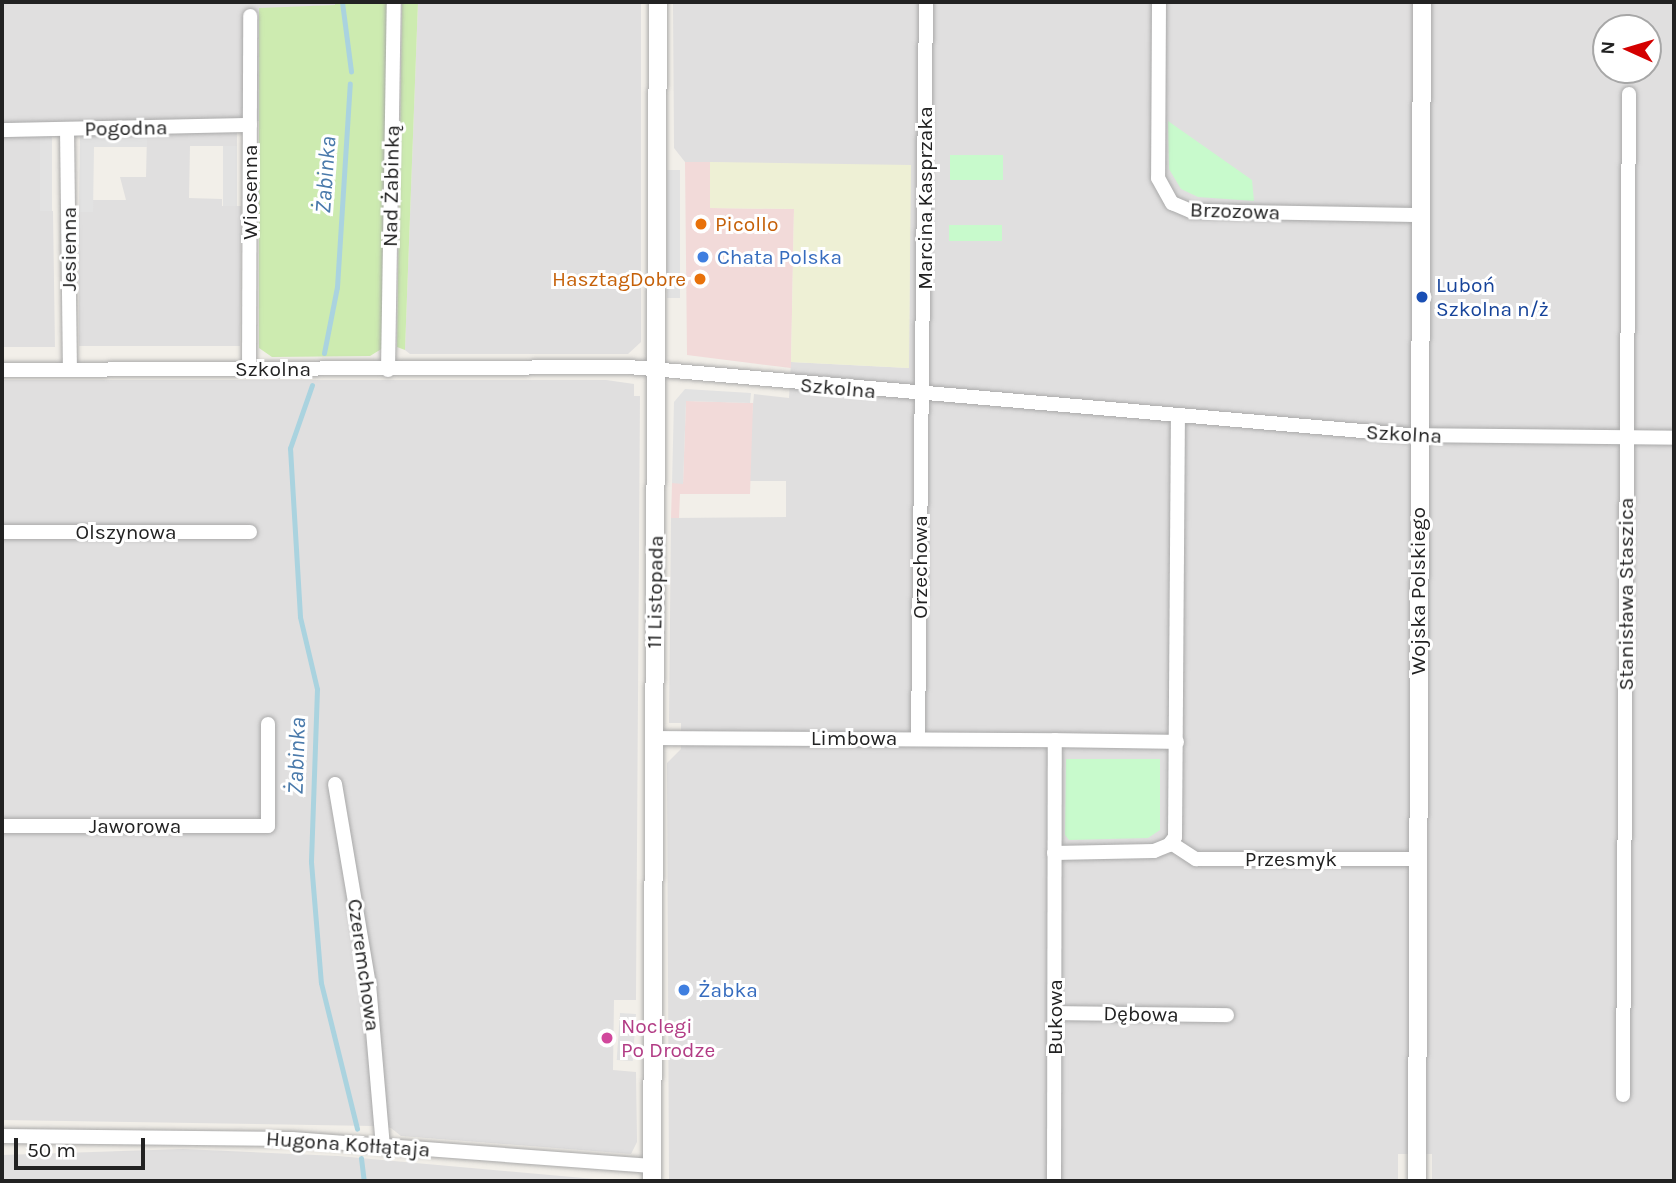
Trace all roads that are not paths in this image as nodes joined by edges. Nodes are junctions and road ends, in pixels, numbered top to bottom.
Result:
1 (394, 2) edge
2 (658, 2) edge
3 (926, 2) edge
4 (1159, 2) edge
5 (1422, 2) edge
6 (250, 16) dead end
7 (1629, 94) dead end
8 (250, 125) junction
9 (68, 129) junction
10 (2, 130) edge
11 (1422, 215) junction
12 (249, 369) junction
13 (2, 370) edge
14 (70, 370) junction
15 (388, 370) junction
16 (657, 370) junction
17 (924, 395) junction
18 (1178, 417) junction
19 (1420, 436) junction
20 (1627, 438) junction
21 (1674, 438) edge
22 (2, 532) edge
23 (250, 532) dead end
24 (268, 724) dead end
25 (654, 738) junction
26 (918, 738) junction
27 (1055, 740) junction
28 (1177, 741) junction
29 (335, 785) dead end
30 (2, 826) edge
31 (1171, 843) junction
32 (1054, 853) junction
33 (1416, 859) junction
34 (1055, 1013) junction
35 (1227, 1015) dead end
36 (1623, 1095) dead end
37 (2, 1136) edge
38 (383, 1146) junction
39 (652, 1174) edge
40 (1054, 1181) edge
41 (1417, 1181) edge

1 - 15 street, Nad Żabinką
2 - 16 street, 11 Listopada
3 - 17 street, Marcina Kasprzaka
4 - 11 street, Brzozowa
5 - 11 street, Wojska Polskiego
6 - 8 street, Wiosenna
7 - 20 street, Stanisława Staszica
8 - 9 street, Pogodna
8 - 12 street, Wiosenna
9 - 10 street, Pogodna
9 - 14 street, Jesienna
11 - 19 street, Wojska Polskiego
12 - 14 street, Szkolna
12 - 15 street, Szkolna
13 - 14 street, Szkolna
15 - 16 street, Szkolna
16 - 17 street, Szkolna
16 - 25 street, 11 Listopada
17 - 18 street, Szkolna
17 - 26 street, Orzechowa
18 - 19 street, Szkolna
18 - 28 street
19 - 20 street, Szkolna
19 - 33 street, Wojska Polskiego
20 - 21 street, Szkolna
20 - 36 street, Stanisława Staszica
22 - 23 street, Olszynowa
24 - 30 street, Jaworowa
25 - 26 street, Limbowa
25 - 39 street, 11 Listopada
26 - 27 street, Limbowa
27 - 28 street
27 - 32 street, Bukowa
28 - 31 street
29 - 38 street, Czeremchowa
31 - 32 street
31 - 33 street, Przesmyk
32 - 34 street, Bukowa
33 - 41 street, Wojska Polskiego
34 - 35 street, Dębowa
34 - 40 street, Bukowa
37 - 38 street, Hugona Kołłątaja
38 - 39 street, Hugona Kołłątaja

